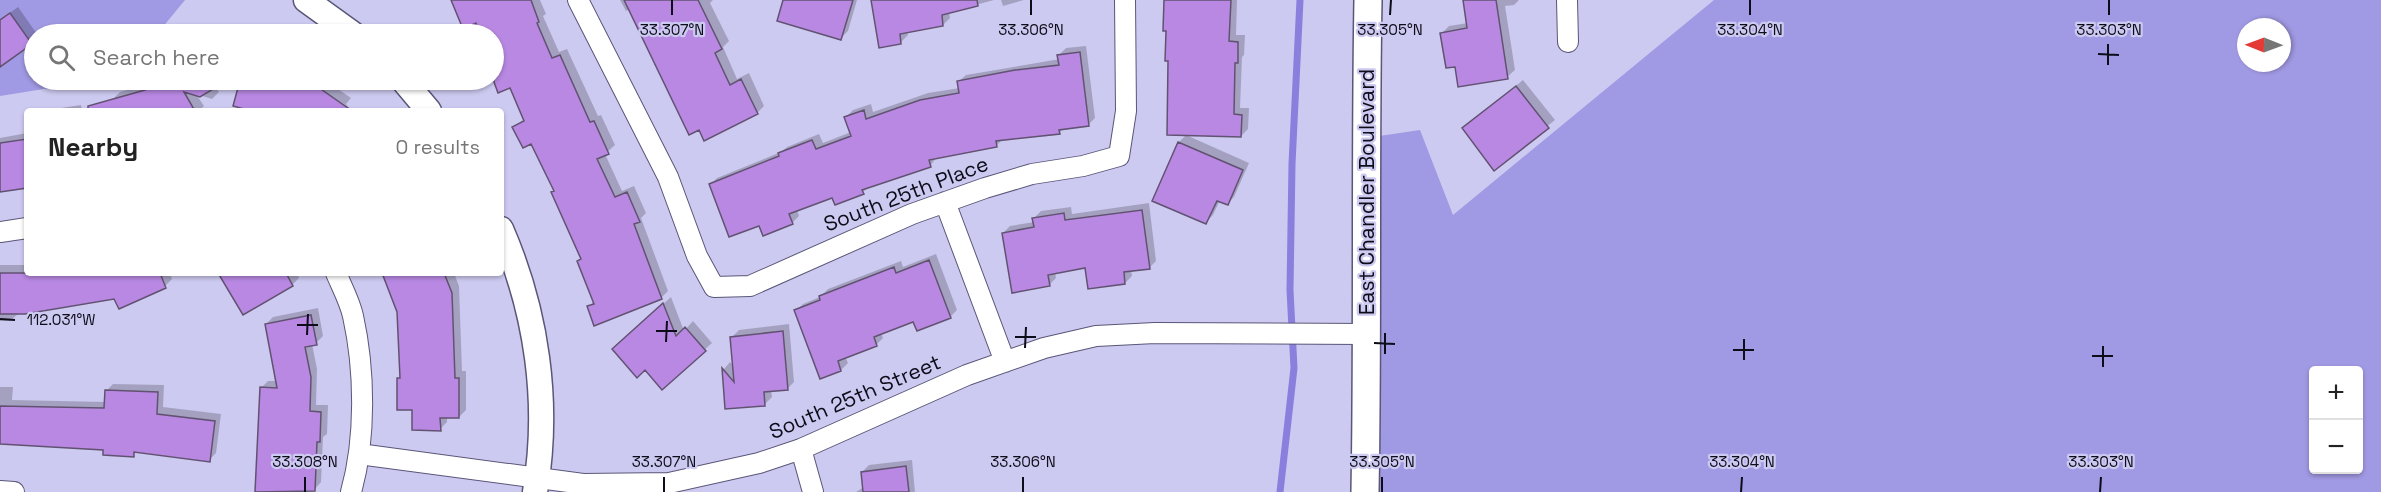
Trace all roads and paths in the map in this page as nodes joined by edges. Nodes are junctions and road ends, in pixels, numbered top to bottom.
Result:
1 (306, 0) edge
2 (578, 0) edge
3 (1125, 0) edge
4 (1368, 0) edge
5 (1567, 0) edge
6 (339, 24) edge
7 (1569, 42) dead end
8 (411, 90) edge
9 (426, 108) edge
10 (945, 202) junction
11 (24, 228) edge
12 (0, 232) edge
13 (504, 236) edge
14 (337, 276) edge
15 (1368, 334) junction
16 (1005, 362) junction
17 (801, 449) junction
18 (359, 454) junction
19 (536, 485) edge
20 (0, 491) edge
21 (14, 492) edge
22 (351, 492) edge
23 (813, 492) edge
24 (1365, 492) edge

1 - 6 street
2 - 10 street, South 25th Place
3 - 10 street, South 25th Place
4 - 15 main road, East Chandler Boulevard
5 - 7 street
8 - 9 street
10 - 16 street
11 - 12 street
13 - 19 street
14 - 18 street
15 - 16 street, South 25th Street
15 - 24 main road, East Chandler Boulevard
16 - 17 street, South 25th Street
17 - 19 street, South 25th Street
17 - 23 street
18 - 19 street, South 25th Street
18 - 22 street
20 - 21 street

